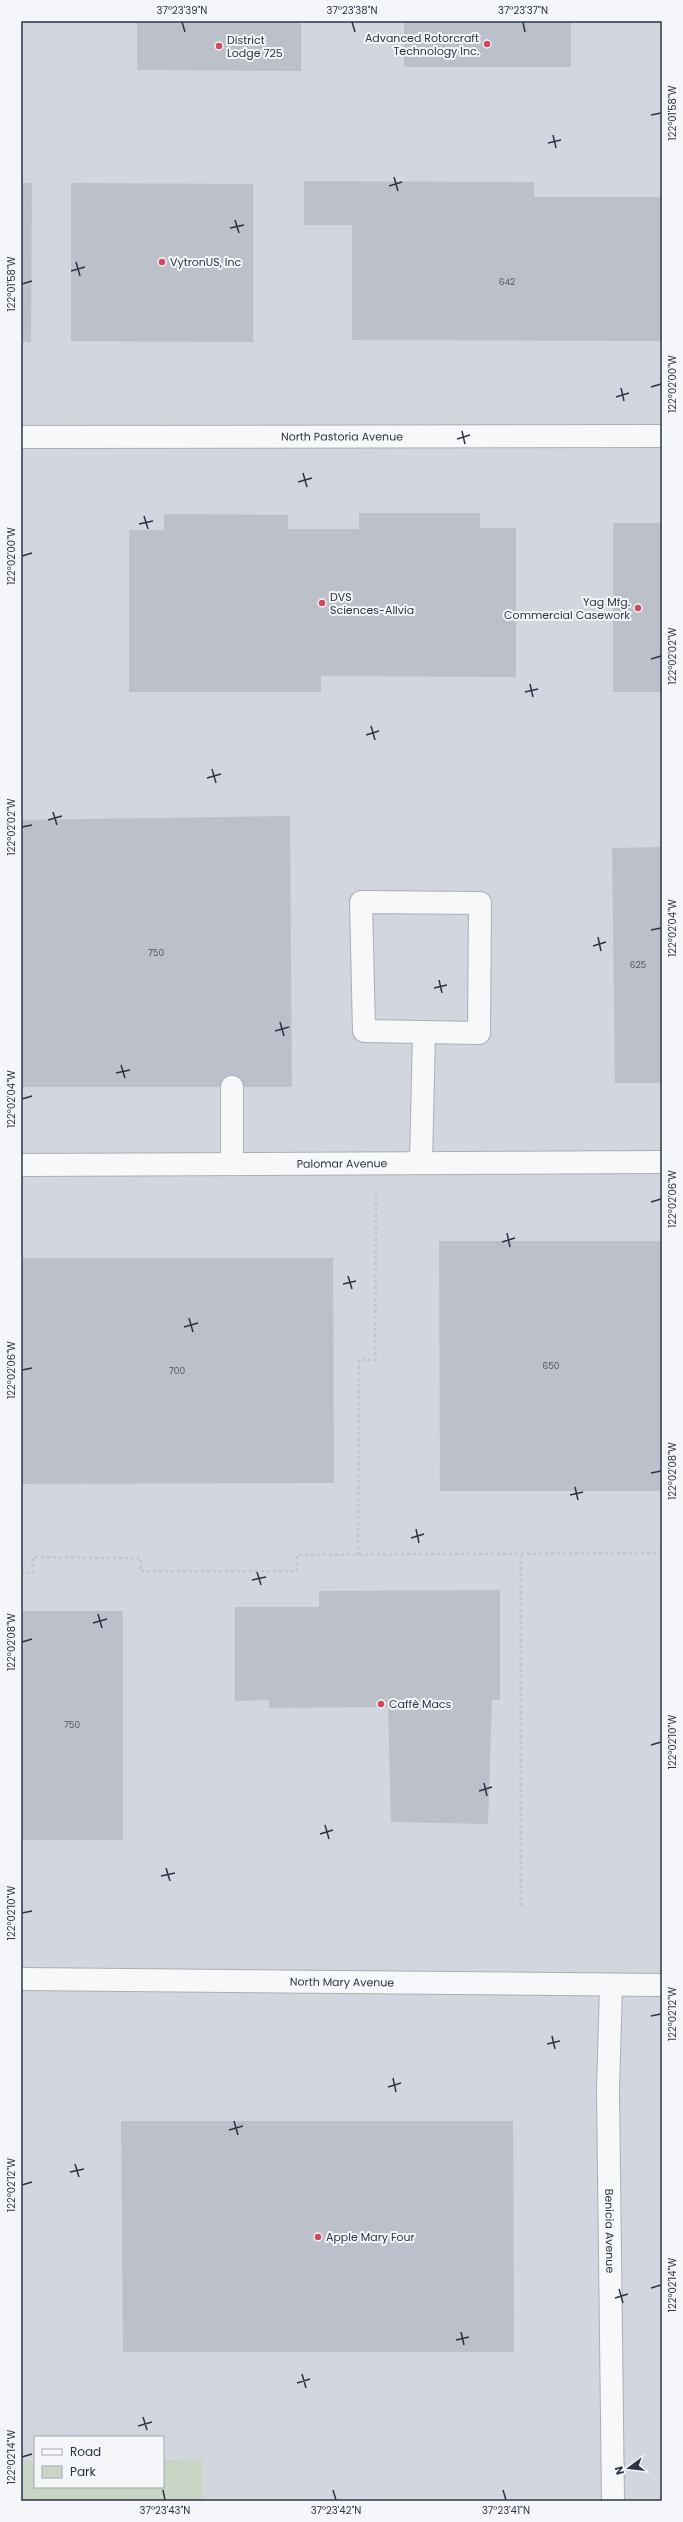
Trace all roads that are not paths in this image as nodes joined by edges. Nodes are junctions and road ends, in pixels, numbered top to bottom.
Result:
1 (662, 436) edge
2 (21, 437) edge
3 (424, 1032) junction
4 (232, 1087) dead end
5 (662, 1162) edge
6 (421, 1163) junction
7 (232, 1164) junction
8 (21, 1165) edge
9 (21, 1980) edge
10 (662, 1985) edge
11 (611, 1986) junction
12 (612, 2501) edge

1 - 2 street, North Pastoria Avenue
3 - 3 street
3 - 6 street
4 - 7 street
5 - 6 street, Palomar Avenue
6 - 7 street, Palomar Avenue
7 - 8 street, Palomar Avenue
9 - 11 street, North Mary Avenue
10 - 11 street, North Mary Avenue
11 - 12 street, Benicia Avenue

